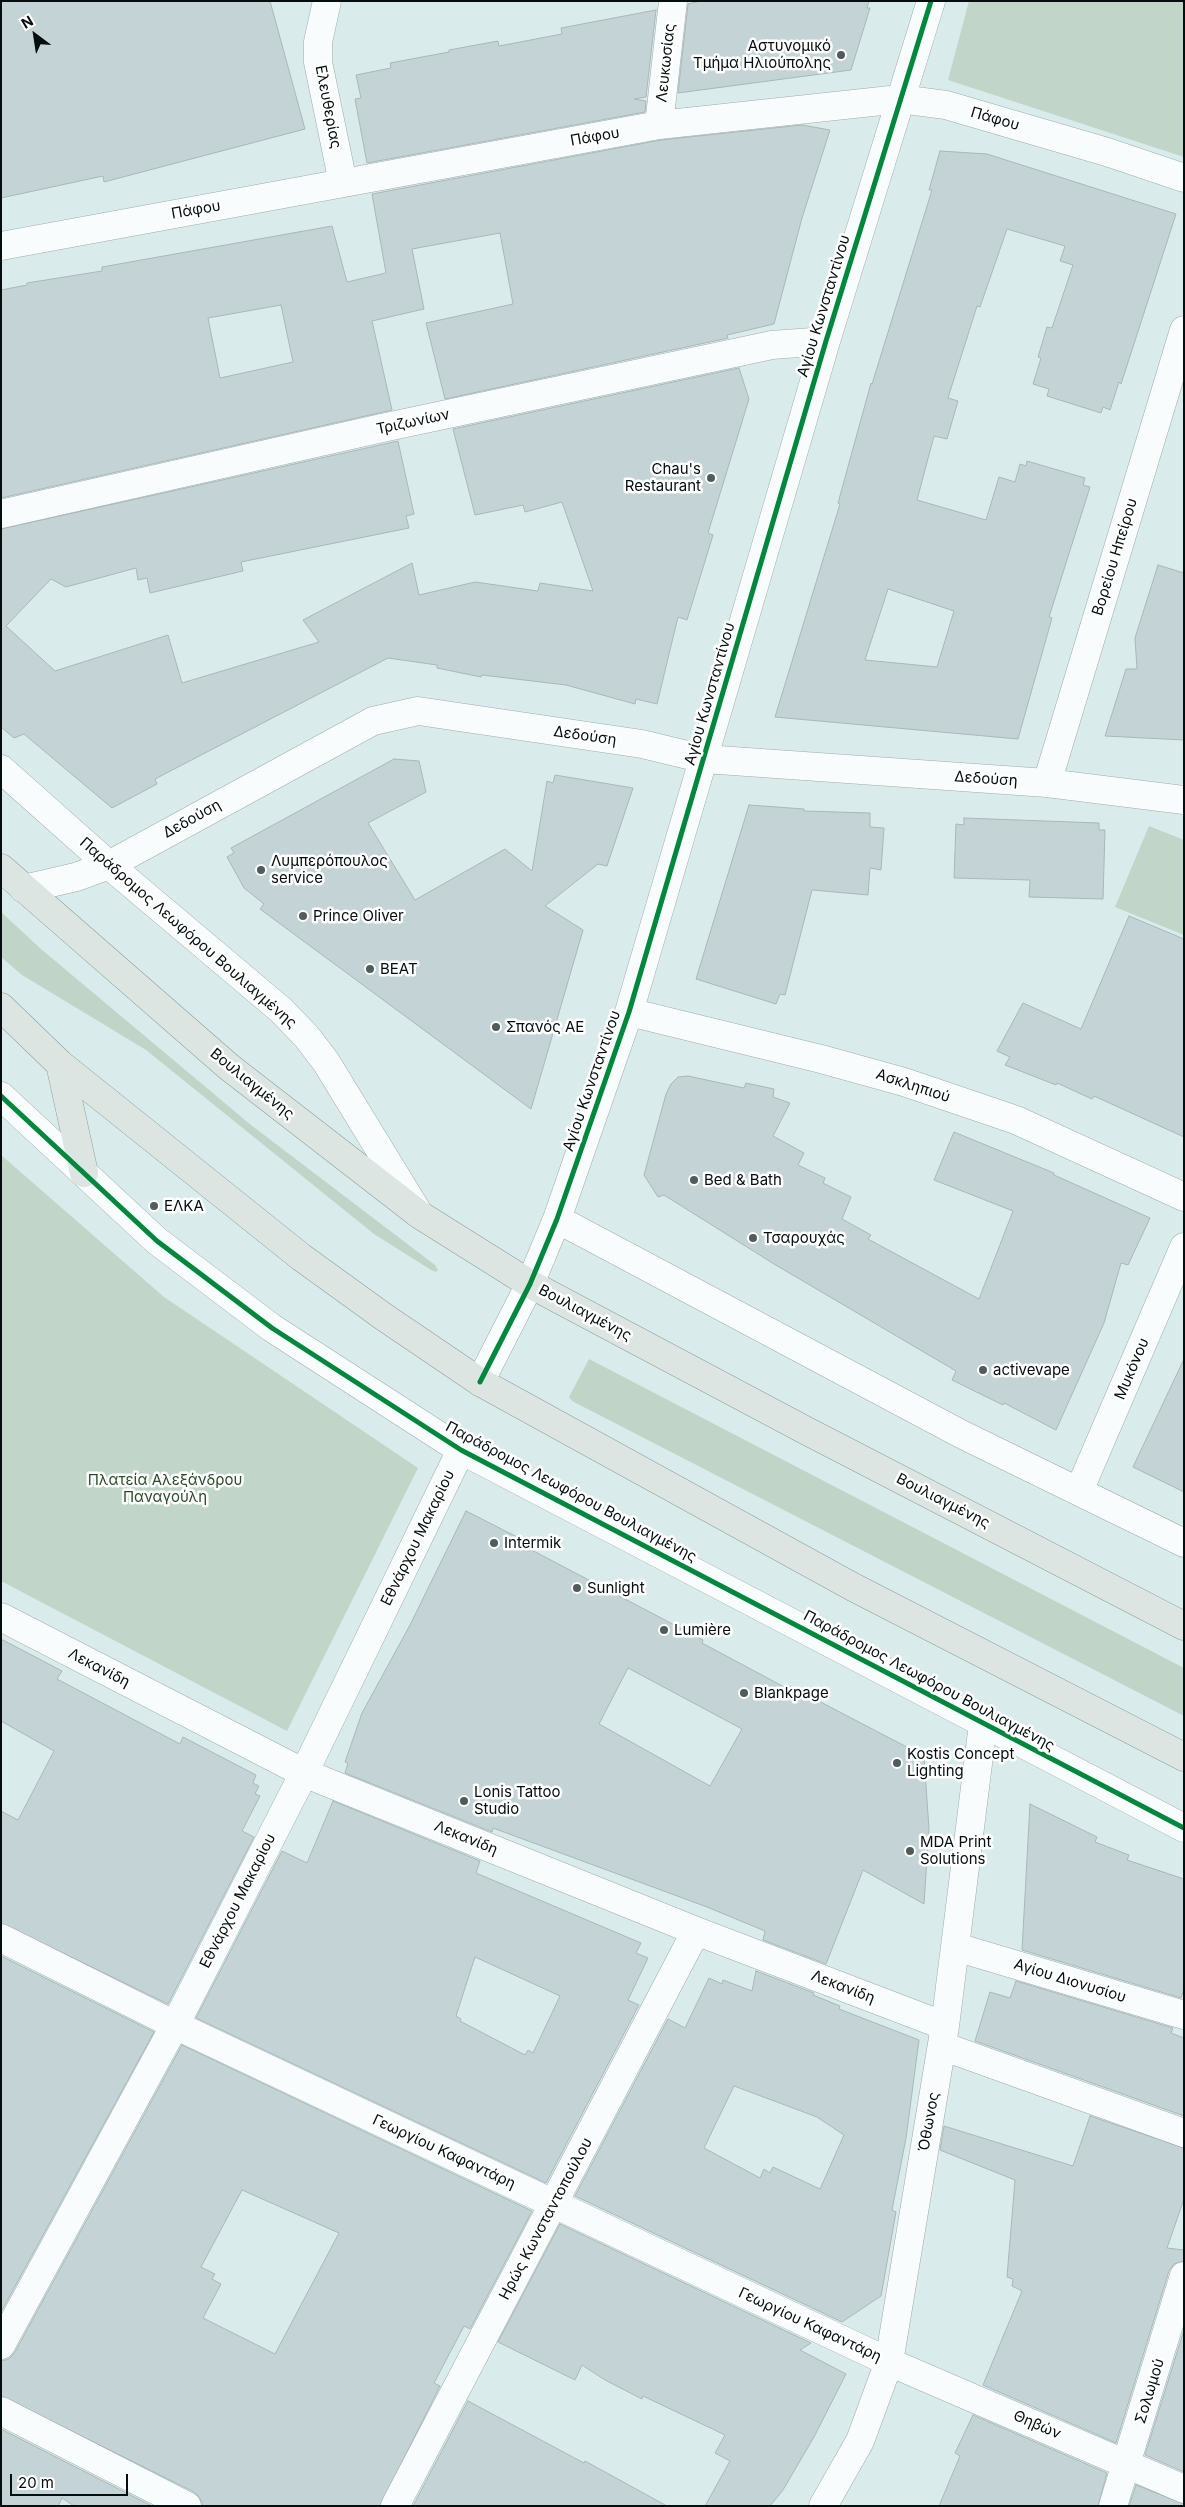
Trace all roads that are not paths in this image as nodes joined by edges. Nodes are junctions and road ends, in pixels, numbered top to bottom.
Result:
1 (327, 1) edge
2 (673, 1) edge
3 (930, 1) edge
4 (900, 99) junction
5 (660, 125) junction
6 (1184, 178) edge
7 (343, 182) junction
8 (1, 246) edge
9 (1184, 330) edge
10 (826, 341) junction
11 (1, 514) edge
12 (704, 759) junction
13 (1, 770) edge
14 (1047, 783) junction
15 (1184, 800) edge
16 (109, 865) junction
17 (1, 868) edge
18 (24, 890) junction
19 (629, 1012) junction
20 (6, 1020) edge
21 (60, 1064) junction
22 (1, 1096) edge
23 (84, 1174) junction
24 (1184, 1197) edge
25 (420, 1215) junction
26 (557, 1218) junction
27 (1184, 1247) edge
28 (530, 1284) junction
29 (480, 1382) junction
30 (461, 1450) junction
31 (1079, 1491) junction
32 (1184, 1543) edge
33 (1, 1617) edge
34 (1184, 1626) edge
35 (983, 1724) junction
36 (1184, 1757) edge
37 (304, 1773) junction
38 (1184, 1828) edge
39 (696, 1931) junction
40 (1, 1938) edge
41 (956, 1947) junction
42 (1184, 2015) edge
43 (175, 2025) junction
44 (944, 2036) junction
45 (1184, 2132) edge
46 (554, 2204) junction
47 (1184, 2276) edge
48 (1, 2345) edge
49 (889, 2362) junction
50 (1, 2411) edge
51 (1128, 2464) junction
52 (1184, 2489) edge
53 (187, 2506) edge
54 (395, 2506) edge
55 (823, 2506) edge
56 (1113, 2506) edge

1 - 7 street, Ελευθερίας
2 - 5 street, Λευκωσίας
3 - 4 street, Αγίου Κωνσταντίνου
4 - 5 street, Πάφου
4 - 6 street, Πάφου
4 - 10 street, Αγίου Κωνσταντίνου
5 - 7 street, Πάφου
7 - 8 street, Πάφου
9 - 14 street, Βορείου Ηπείρου
10 - 11 street, Τριζωνίων
10 - 12 street, Αγίου Κωνσταντίνου
12 - 14 street, Δεδούση
12 - 16 street, Δεδούση
12 - 19 street, Αγίου Κωνσταντίνου
13 - 16 street, Παράδρομος Λεωφόρου Βουλιαγμένης
14 - 15 street, Δεδούση
16 - 18 street, Δεδούση
16 - 25 street, Παράδρομος Λεωφόρου Βουλιαγμένης
17 - 18 main road, Βουλιαγμένης
18 - 25 main road, Βουλιαγμένης
19 - 24 street, Ασκληπιού
19 - 26 street, Αγίου Κωνσταντίνου
20 - 21 main road
21 - 23 main road
21 - 29 main road
22 - 23 street, Παράδρομος Λεωφόρου Βουλιαγμένης
23 - 30 street, Παράδρομος Λεωφόρου Βουλιαγμένης
25 - 28 main road, Βουλιαγμένης
26 - 28 street, Αγίου Κωνσταντίνου
26 - 31 street
27 - 31 street, Μυκόνου
28 - 29 street, Αγίου Κωνσταντίνου
28 - 34 main road, Βουλιαγμένης
29 - 36 main road
30 - 35 street, Παράδρομος Λεωφόρου Βουλιαγμένης
30 - 37 street, Εθνάρχου Μακαρίου
31 - 32 street
33 - 37 street, Λεκανίδη
35 - 38 street, Παράδρομος Λεωφόρου Βουλιαγμένης
35 - 41 street, Όθωνος
37 - 39 street, Λεκανίδη
37 - 43 street, Εθνάρχου Μακαρίου
39 - 44 street, Λεκανίδη
39 - 46 street, Ηρώς Κωνσταντοπούλου
40 - 43 street, Γεωργίου Καφαντάρη
41 - 42 street, Αγίου Διονυσίου
41 - 44 street, Όθωνος
43 - 46 street, Γεωργίου Καφαντάρη
43 - 48 street, Εθνάρχου Μακαρίου
44 - 45 street, Λεκανίδη
44 - 49 street, Όθωνος
46 - 49 street, Γεωργίου Καφαντάρη
46 - 54 street, Ηρώς Κωνσταντοπούλου
47 - 51 street, Σολωμού
49 - 51 street, Θηβών
49 - 55 street, Όθωνος
50 - 53 street
51 - 52 street, Θηβών
51 - 56 street, Σολωμού

